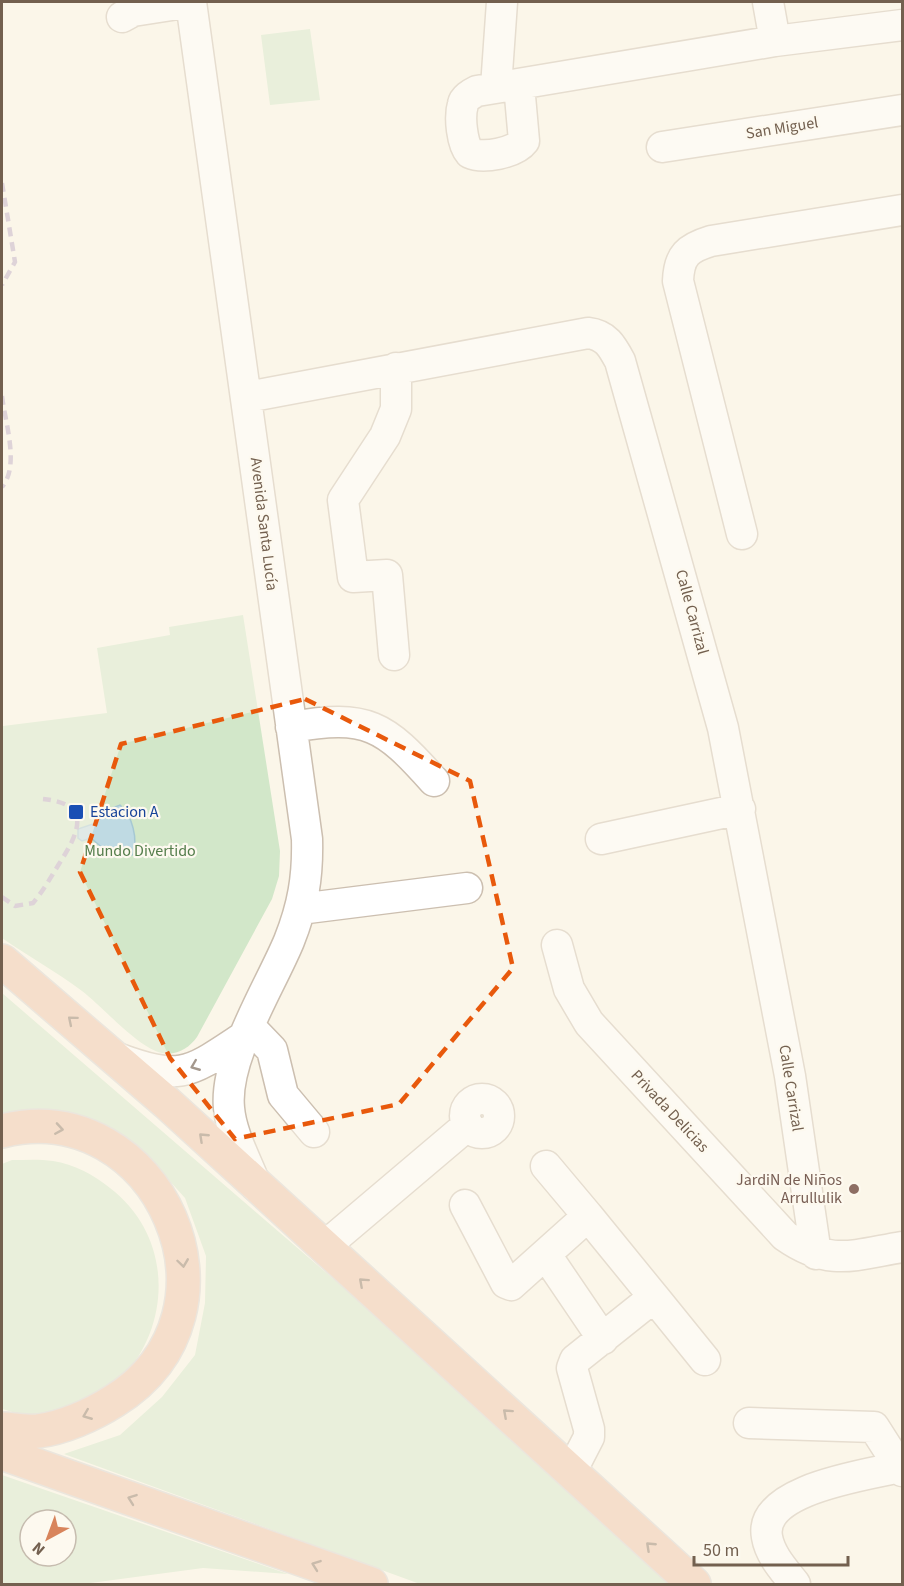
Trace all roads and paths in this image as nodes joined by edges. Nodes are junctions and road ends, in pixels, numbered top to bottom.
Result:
1 (506, 2) edge
2 (768, 2) edge
3 (191, 5) edge
4 (903, 24) edge
5 (776, 41) junction
6 (903, 110) edge
7 (662, 147) dead end
8 (903, 210) edge
9 (396, 368) junction
10 (247, 397) junction
11 (742, 534) dead end
12 (394, 655) dead end
13 (291, 727) junction
14 (434, 781) dead end
15 (740, 809) junction
16 (601, 839) dead end
17 (467, 888) dead end
18 (300, 909) junction
19 (557, 945) dead end
20 (2, 961) edge
21 (247, 1031) junction
22 (117, 1058) junction
23 (468, 1125) dead end
24 (2, 1131) edge
25 (314, 1132) dead end
26 (546, 1166) dead end
27 (256, 1186) junction
28 (465, 1205) dead end
29 (588, 1216) junction
30 (903, 1246) edge
31 (324, 1247) junction
32 (546, 1254) junction
33 (816, 1254) junction
34 (654, 1297) junction
35 (603, 1339) junction
36 (705, 1360) dead end
37 (749, 1423) dead end
38 (2, 1429) edge
39 (2, 1453) edge
40 (901, 1469) edge
41 (571, 1472) junction
42 (371, 1584) edge
43 (694, 1584) edge
44 (795, 1584) edge

1 - 5 street
2 - 5 street
3 - 10 street, Avenida Santa Lucía
4 - 5 street
6 - 7 street, San Miguel
8 - 11 street
9 - 10 street, Calle Carrizal
9 - 12 street
9 - 15 street, Calle Carrizal
10 - 13 street, Avenida Santa Lucía
13 - 14 street
13 - 18 street, Avenida Santa Lucía
15 - 16 street
15 - 33 street, Calle Carrizal
17 - 18 street
18 - 21 street, Avenida Santa Lucía
19 - 33 street, Privada Delicias
22 -> 20 highway
21 -> 22 street
21 - 25 street
21 - 27 street, Avenida Santa Lucía
27 -> 22 highway
23 - 31 street
24 -> 38 highway
26 - 29 street
27 - 31 highway
28 - 32 street
29 - 32 street
29 - 34 street
30 - 33 street
41 -> 31 highway
32 - 35 street
34 - 35 street
34 - 36 street
35 - 41 street
37 - 40 street
42 -> 39 highway
40 - 44 street
43 -> 41 highway

